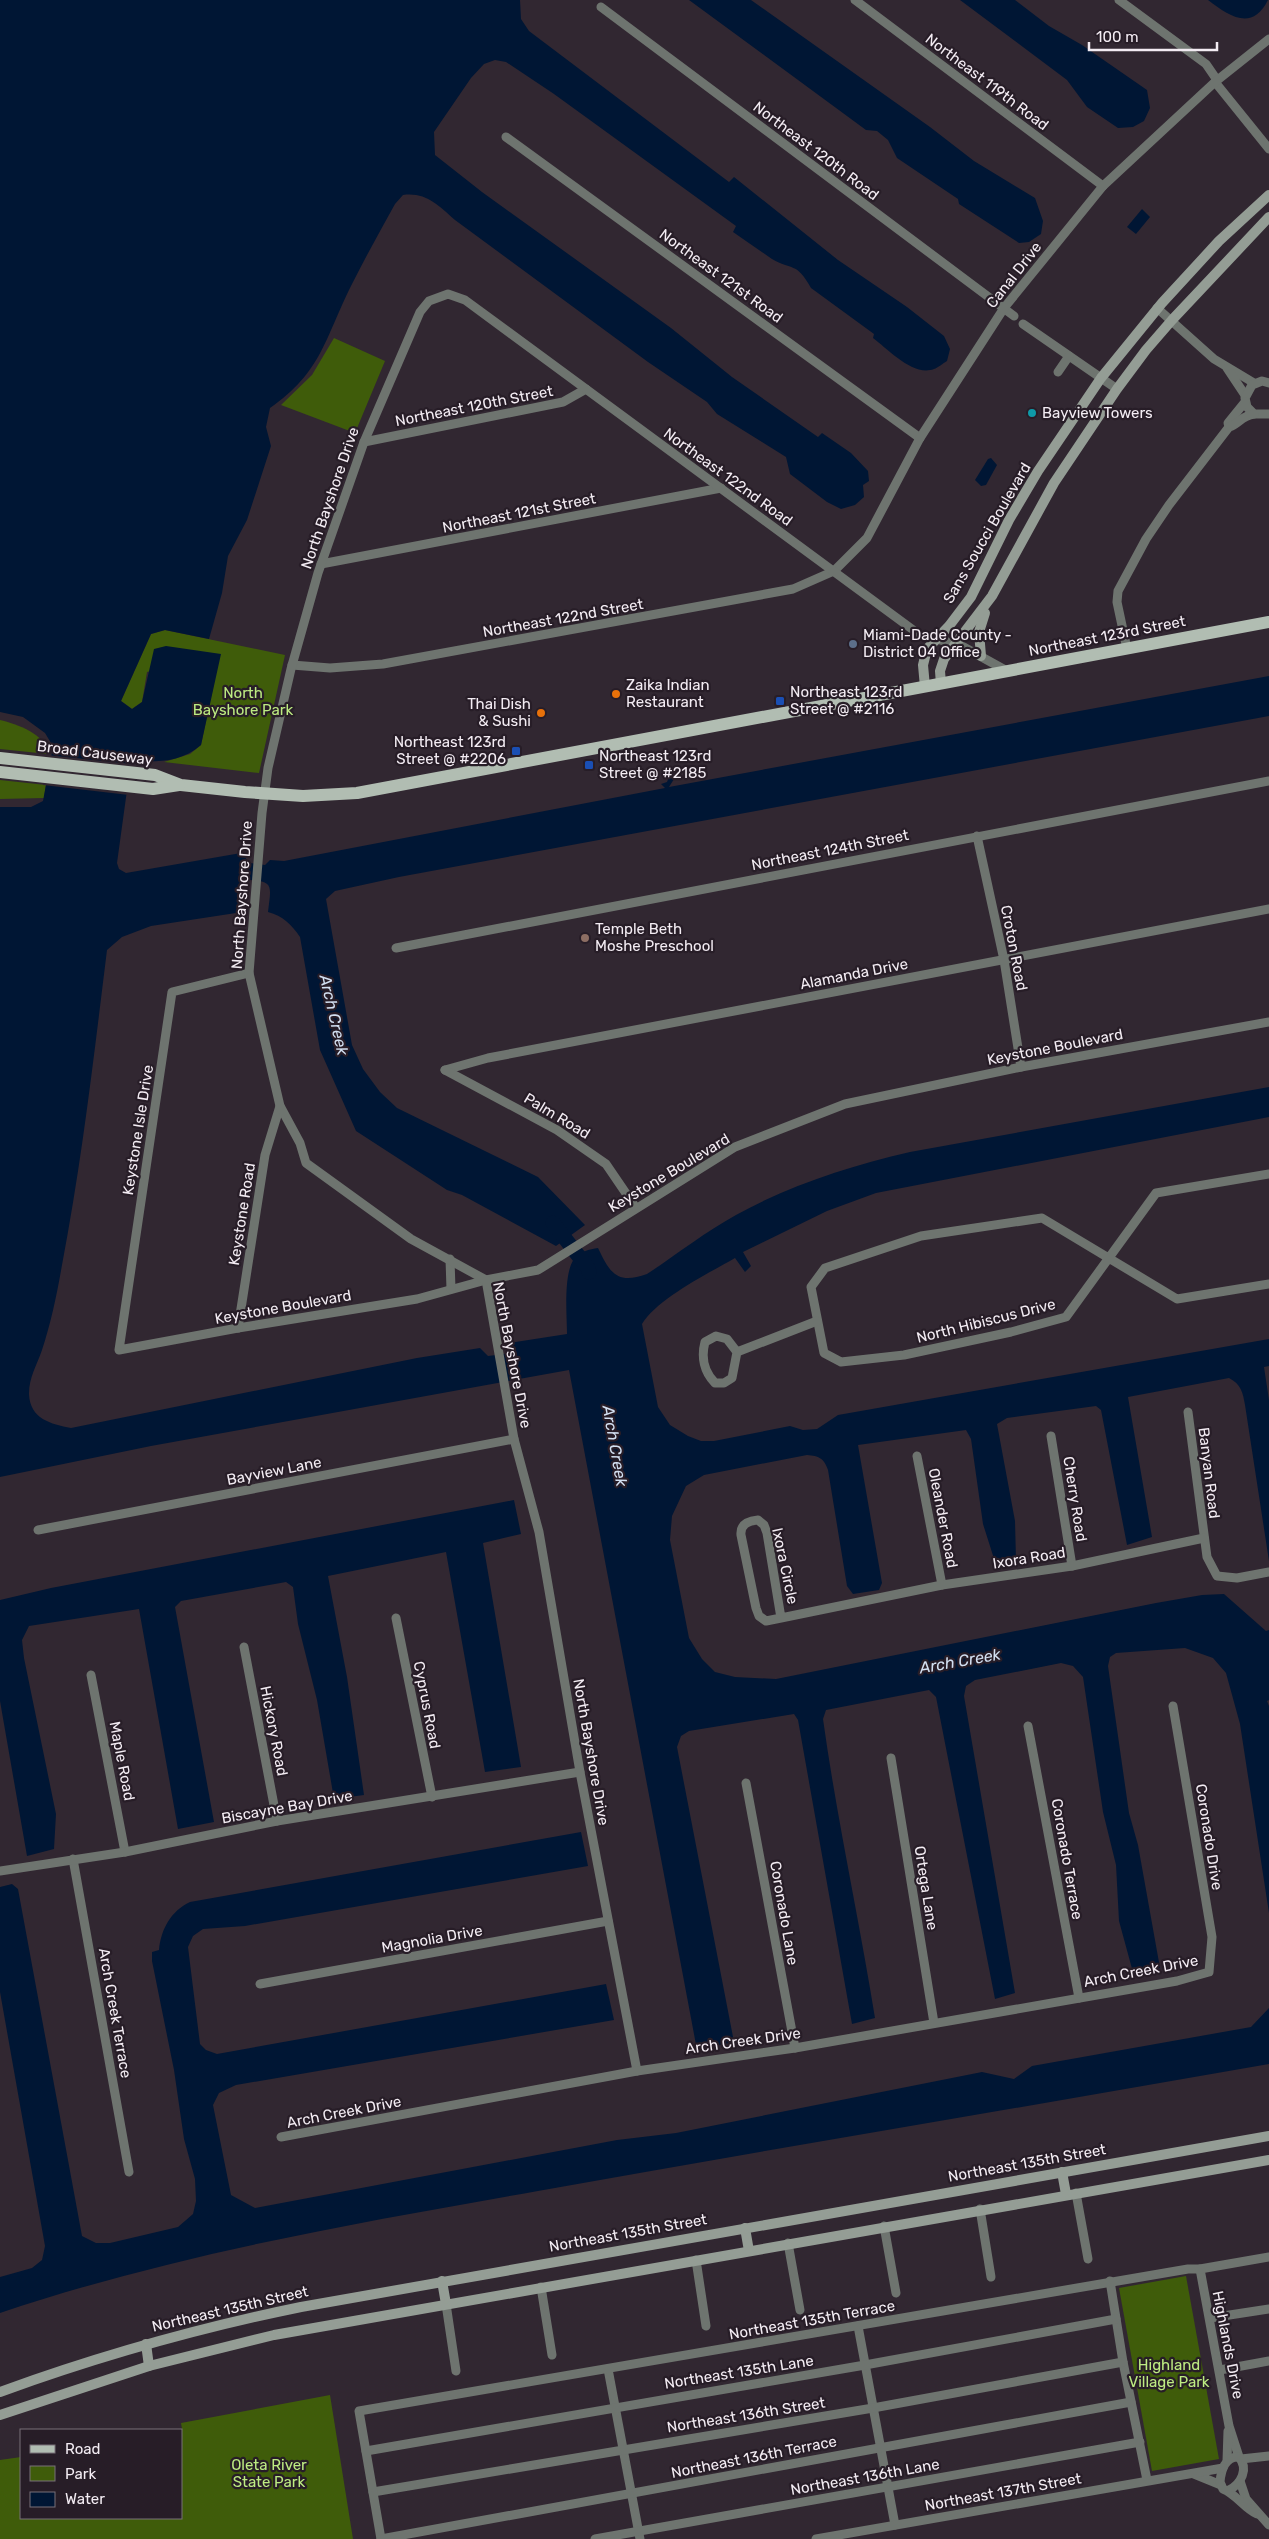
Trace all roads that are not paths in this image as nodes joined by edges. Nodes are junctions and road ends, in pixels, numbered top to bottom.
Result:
1 (855, 0) edge
2 (1119, 0) edge
3 (601, 7) dead end
4 (1269, 39) edge
5 (1216, 81) junction
6 (506, 137) dead end
7 (1269, 149) edge
8 (1104, 186) junction
9 (1269, 195) edge
10 (1269, 217) edge
11 (440, 296) joint
12 (1004, 308) junction
13 (1158, 308) junction
14 (1014, 316) dead end
15 (1172, 320) junction
16 (1023, 324) dead end
17 (1069, 356) junction
18 (1227, 368) junction
19 (1058, 372) dead end
20 (1101, 378) junction
21 (1264, 381) edge
22 (586, 389) junction
23 (1117, 389) junction
24 (1245, 398) junction
25 (1254, 414) junction
26 (1269, 414) edge
27 (1229, 427) junction
28 (920, 438) junction
29 (364, 442) junction
30 (721, 488) junction
31 (321, 564) junction
32 (834, 571) junction
33 (992, 596) junction
34 (1269, 622) edge
35 (936, 639) junction
36 (955, 643) junction
37 (1127, 649) junction
38 (980, 656) junction
39 (292, 665) junction
40 (1008, 672) junction
41 (941, 684) junction
42 (925, 687) junction
43 (0, 758) edge
44 (0, 772) edge
45 (1269, 781) edge
46 (181, 785) junction
47 (264, 794) junction
48 (977, 836) junction
49 (1269, 909) edge
50 (396, 948) dead end
51 (1004, 960) junction
52 (249, 973) junction
53 (1269, 1022) edge
54 (1021, 1067) junction
55 (444, 1070) joint
56 (280, 1106) junction
57 (1269, 1174) edge
58 (636, 1208) junction
59 (450, 1259) junction
60 (1107, 1259) junction
61 (486, 1280) junction
62 (1269, 1284) edge
63 (451, 1289) junction
64 (817, 1321) junction
65 (238, 1328) junction
66 (119, 1350) joint
67 (737, 1352) junction
68 (1188, 1412) dead end
69 (1051, 1436) dead end
70 (514, 1439) junction
71 (917, 1456) dead end
72 (38, 1530) dead end
73 (1204, 1538) junction
74 (1072, 1566) junction
75 (1269, 1572) edge
76 (942, 1585) junction
77 (396, 1618) dead end
78 (781, 1618) junction
79 (766, 1621) joint
80 (244, 1646) dead end
81 (91, 1675) dead end
82 (1173, 1706) dead end
83 (1028, 1726) dead end
84 (891, 1758) dead end
85 (580, 1772) junction
86 (746, 1783) dead end
87 (432, 1798) junction
88 (277, 1821) junction
89 (125, 1852) junction
90 (73, 1859) junction
91 (0, 1871) edge
92 (608, 1921) junction
93 (1209, 1972) joint
94 (260, 1984) dead end
95 (1078, 1998) junction
96 (934, 2023) junction
97 (794, 2048) junction
98 (637, 2071) junction
99 (1269, 2136) edge
100 (281, 2138) dead end
101 (1269, 2160) edge
102 (129, 2172) dead end
103 (1062, 2172) junction
104 (1071, 2194) junction
105 (980, 2209) junction
106 (884, 2226) junction
107 (745, 2228) junction
108 (788, 2243) junction
109 (749, 2251) junction
110 (1269, 2257) edge
111 (1088, 2259) dead end
112 (696, 2260) junction
113 (1200, 2269) junction
114 (991, 2277) dead end
115 (442, 2280) junction
116 (1110, 2281) junction
117 (541, 2287) junction
118 (896, 2293) dead end
119 (446, 2304) junction
120 (800, 2310) dead end
121 (1269, 2310) edge
122 (1210, 2318) junction
123 (1116, 2319) junction
124 (706, 2326) dead end
125 (858, 2326) junction
126 (146, 2344) junction
127 (552, 2355) dead end
128 (1269, 2361) edge
129 (1123, 2362) junction
130 (865, 2365) junction
131 (149, 2366) junction
132 (608, 2369) junction
133 (1220, 2370) junction
134 (456, 2371) dead end
135 (0, 2392) edge
136 (1131, 2402) junction
137 (615, 2407) junction
138 (873, 2408) junction
139 (0, 2415) edge
140 (1229, 2426) junction
141 (1140, 2442) junction
142 (880, 2446) junction
143 (623, 2449) junction
144 (366, 2451) junction
145 (1269, 2456) edge
146 (1241, 2461) junction
147 (1225, 2464) junction
148 (1194, 2474) junction
149 (1147, 2480) junction
150 (1240, 2481) junction
151 (888, 2487) junction
152 (1225, 2488) junction
153 (373, 2492) junction
154 (632, 2494) junction
155 (1258, 2514) junction
156 (895, 2525) junction
157 (1269, 2525) edge
158 (640, 2535) edge
159 (382, 2539) edge
160 (595, 2539) edge
161 (816, 2539) edge

1 - 8 street, Northeast 119th Road
2 - 5 street
3 - 12 street, Northeast 120th Road
4 - 5 street, Canal Drive
5 - 7 street
5 - 8 street, Canal Drive
6 - 28 street, Northeast 121st Road
8 - 12 street, Canal Drive
9 - 13 street, Sans Soucci Boulevard
10 - 15 street
11 - 22 street, Northeast 122nd Road
11 - 29 street, North Bayshore Drive
12 - 14 street, Northeast 120th Road
12 - 28 street, Canal Drive
13 - 15 street
13 - 20 street, Sans Soucci Boulevard
15 - 18 street
15 - 23 street
16 - 17 street
17 - 19 street
17 - 20 street
18 - 21 street
18 - 24 street
20 - 23 street
20 - 35 street, Sans Soucci Boulevard
21 - 24 street
22 - 29 street, Northeast 120th Street
22 - 30 street, Northeast 122nd Road
23 - 33 street
24 - 25 street
24 - 27 street
25 - 26 street
25 - 27 street
27 - 37 street
28 - 32 street, Canal Drive
29 - 31 street, North Bayshore Drive
30 - 31 street, Northeast 121st Street
30 - 32 street, Northeast 122nd Road
31 - 39 street, North Bayshore Drive
32 - 35 street, Northeast 122nd Road
32 - 39 street, Northeast 122nd Street
33 - 36 street
33 - 38 street
34 - 37 main road, Northeast 123rd Street
35 - 36 street, Northeast 122nd Road
35 - 42 street, Sans Soucci Boulevard
36 - 38 street, Northeast 122nd Road
36 - 41 street
37 - 40 main road, Northeast 123rd Street
38 - 40 street, Northeast 122nd Road
39 - 47 street, North Bayshore Drive
40 - 41 main road, Northeast 123rd Street
41 - 42 main road, Northeast 123rd Street
42 - 47 main road, Northeast 123rd Street
43 - 46 main road, Broad Causeway
44 - 46 main road, Broad Causeway
45 - 48 street, Northeast 124th Street
46 - 47 main road, Northeast 123rd Street
47 - 52 street, North Bayshore Drive
48 - 50 street, Northeast 124th Street
48 - 51 street, Croton Road
49 - 51 street, Alamanda Drive
51 - 54 street, Croton Road
51 - 55 street, Alamanda Drive
52 - 56 street, North Bayshore Drive
52 - 66 street, Keystone Isle Drive
53 - 54 street, Keystone Boulevard
54 - 58 street, Keystone Boulevard
55 - 58 street, Palm Road
56 - 59 street, North Bayshore Drive
56 - 65 street, Keystone Road
57 - 60 street, North Hibiscus Drive
58 - 61 street, Keystone Boulevard
59 - 61 street, North Bayshore Drive
59 - 63 street
60 - 62 street
60 - 64 street, North Hibiscus Drive
60 - 64 street, North Hibiscus Drive
61 - 63 street, Keystone Boulevard
61 - 70 street, North Bayshore Drive
63 - 65 street, Keystone Boulevard
64 - 67 street
65 - 66 street, Keystone Boulevard
67 - 67 street
68 - 73 street, Banyan Road
69 - 74 street, Cherry Road
70 - 72 street, Bayview Lane
70 - 85 street, North Bayshore Drive
71 - 76 street, Oleander Road
73 - 74 street, Ixora Road
73 - 75 street
74 - 76 street, Ixora Road
76 - 78 street, Ixora Road
77 - 87 street, Cyprus Road
78 - 79 street, Ixora Road
78 - 79 street, Ixora Circle
80 - 88 street, Hickory Road
81 - 89 street, Maple Road
82 - 93 street, Coronado Drive
83 - 95 street, Coronado Terrace
84 - 96 street, Ortega Lane
85 - 87 street, Biscayne Bay Drive
85 - 92 street, North Bayshore Drive
86 - 97 street, Coronado Lane
87 - 88 street, Biscayne Bay Drive
88 - 89 street, Biscayne Bay Drive
89 - 90 street, Biscayne Bay Drive
90 - 91 street, Biscayne Bay Drive
90 - 102 street, Arch Creek Terrace
92 - 94 street, Magnolia Drive
92 - 98 street, North Bayshore Drive
93 - 95 street, Arch Creek Drive
95 - 96 street, Arch Creek Drive
96 - 97 street, Arch Creek Drive
97 - 98 street, Arch Creek Drive
98 - 100 street, Arch Creek Drive
99 - 103 street, Northeast 135th Street
101 - 104 street
103 - 104 street
103 - 107 street, Northeast 135th Street
104 - 105 street
104 - 111 street
105 - 106 street
105 - 114 street
106 - 108 street
106 - 118 street
107 - 109 street
107 - 115 street, Northeast 135th Street
108 - 109 street
108 - 120 street
109 - 112 street
110 - 113 street, Northeast 135th Terrace
112 - 117 street
112 - 124 street
113 - 116 street, Northeast 135th Terrace
113 - 122 street, Highlands Drive
115 - 119 street
115 - 126 street, Northeast 135th Street
116 - 123 street
116 - 125 street, Northeast 135th Terrace
117 - 119 street
117 - 127 street
119 - 131 street
119 - 134 street
121 - 122 street
122 - 133 street, Highlands Drive
123 - 129 street
123 - 130 street, Northeast 135th Lane
125 - 130 street
125 - 132 street, Northeast 135th Terrace
126 - 131 street
126 - 135 street, Northeast 135th Street
128 - 133 street
129 - 136 street
129 - 138 street, Northeast 136th Street
130 - 137 street, Northeast 135th Lane
130 - 138 street
131 - 139 street
132 - 137 street
132 - 144 street, Northeast 135th Terrace
133 - 140 street, Highlands Drive
136 - 141 street
136 - 142 street, Northeast 136th Terrace
137 - 143 street
137 - 144 street, Northeast 135th Lane
138 - 142 street
138 - 143 street, Northeast 136th Street
140 - 146 street, Highlands Drive
140 - 147 street, Highlands Drive
141 - 149 street
141 - 151 street, Northeast 136th Lane
142 - 151 street
142 - 154 street, Northeast 136th Terrace
143 - 153 street, Northeast 136th Street
143 - 154 street
144 - 153 street
145 - 146 street
146 - 147 street, Northeast 137th Street
146 - 150 street
147 - 148 street, Northeast 137th Street
147 - 152 street, Highlands Drive
148 - 149 street, Northeast 137th Street
148 - 152 street, Northeast 137th Street
149 - 156 street, Northeast 137th Street
150 - 152 street
150 - 155 street
151 - 156 street
151 - 158 street, Northeast 136th Lane
152 - 155 street
153 - 159 street
154 - 158 street
154 - 159 street, Northeast 136th Terrace
155 - 157 street
156 - 161 street, Northeast 137th Street
158 - 160 street, Northeast 136th Lane

